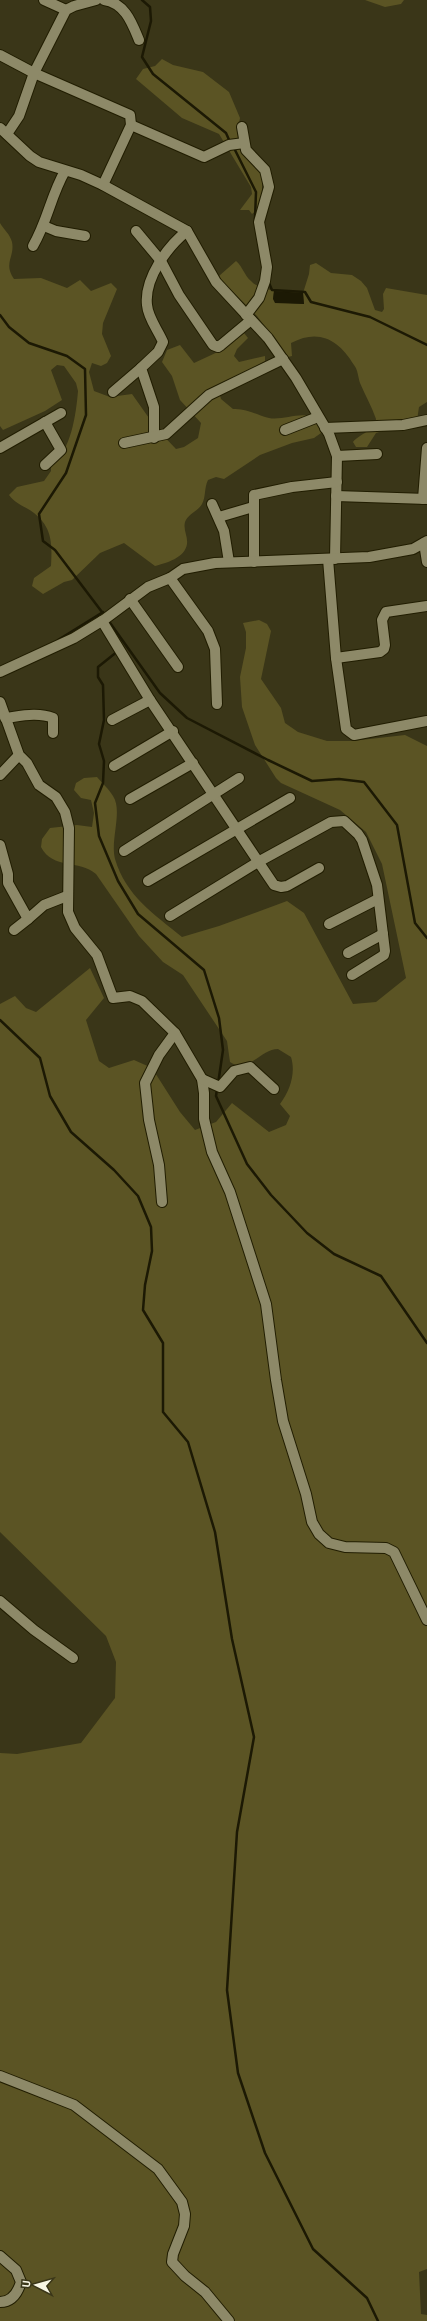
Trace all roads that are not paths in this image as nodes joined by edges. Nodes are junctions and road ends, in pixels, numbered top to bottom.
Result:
1 (44, 0) edge
2 (96, 0) edge
3 (104, 0) edge
4 (66, 10) junction
5 (139, 40) dead end
6 (0, 55) edge
7 (34, 73) junction
8 (131, 125) junction
9 (242, 128) dead end
10 (4, 131) edge
11 (236, 144) junction
12 (65, 170) junction
13 (103, 185) junction
14 (44, 226) junction
15 (136, 231) dead end
16 (187, 231) junction
17 (85, 236) dead end
18 (33, 246) dead end
19 (161, 261) junction
20 (248, 318) junction
21 (283, 359) junction
22 (141, 368) junction
23 (113, 392) dead end
24 (61, 413) dead end
25 (318, 416) junction
26 (427, 420) edge
27 (45, 422) junction
28 (325, 428) junction
29 (285, 430) dead end
30 (154, 438) junction
31 (124, 443) dead end
32 (0, 448) edge
33 (427, 448) edge
34 (377, 454) dead end
35 (337, 456) junction
36 (45, 465) dead end
37 (337, 482) junction
38 (336, 496) junction
39 (425, 499) edge
40 (212, 504) dead end
41 (253, 507) junction
42 (219, 517) junction
43 (426, 542) edge
44 (332, 559) junction
45 (229, 562) junction
46 (254, 562) junction
47 (427, 562) edge
48 (170, 578) junction
49 (130, 599) junction
50 (427, 606) edge
51 (105, 618) junction
52 (336, 658) junction
53 (178, 667) dead end
54 (0, 672) edge
55 (150, 700) junction
56 (0, 702) edge
57 (217, 704) dead end
58 (6, 718) junction
59 (112, 720) dead end
60 (427, 721) edge
61 (173, 731) junction
62 (53, 733) dead end
63 (19, 755) junction
64 (193, 763) junction
65 (114, 766) dead end
66 (0, 775) edge
67 (239, 778) dead end
68 (213, 794) junction
69 (290, 798) dead end
70 (130, 799) dead end
71 (237, 830) junction
72 (0, 845) edge
73 (124, 850) dead end
74 (258, 862) junction
75 (319, 868) dead end
76 (148, 881) dead end
77 (67, 896) junction
78 (378, 899) junction
79 (170, 916) dead end
80 (28, 919) junction
81 (329, 924) dead end
82 (14, 930) dead end
83 (383, 934) junction
84 (348, 953) dead end
85 (352, 975) dead end
86 (175, 1033) junction
87 (202, 1079) junction
88 (274, 1089) dead end
89 (162, 1202) dead end
90 (0, 1601) edge
91 (427, 1620) edge
92 (73, 1658) dead end
93 (0, 2076) edge
94 (0, 2256) edge
95 (0, 2302) edge
96 (229, 2321) edge

1 - 4 street
2 - 4 street
3 - 5 street
4 - 7 street
6 - 7 street
7 - 8 street
7 - 10 street
8 - 11 street
8 - 13 street
9 - 11 street
10 - 12 street
11 - 20 street
12 - 13 street
12 - 14 street
13 - 16 street
14 - 17 street
14 - 18 street
15 - 19 street
16 - 19 street
16 - 20 street
19 - 20 street
19 - 22 street
20 - 21 street
21 - 25 street
21 - 30 street
22 - 23 street
22 - 30 street
24 - 27 street
25 - 28 street
25 - 29 street
26 - 28 street
27 - 32 street
27 - 36 street
28 - 35 street
30 - 31 street
33 - 39 street
34 - 35 street
35 - 37 street
37 - 38 street
37 - 41 street
38 - 39 street
38 - 44 street
40 - 42 street
41 - 42 street
41 - 46 street
42 - 45 street
43 - 44 street
43 - 47 street
44 - 46 street
44 - 52 street
45 - 46 street
45 - 48 street
48 - 49 street
48 - 57 street
49 - 51 street
49 - 53 street
50 - 52 street
51 - 54 street
51 - 55 street
52 - 60 street
55 - 59 street
55 - 61 street
56 - 58 street
58 - 62 street
58 - 63 street
61 - 64 street
61 - 65 street
63 - 66 street
63 - 77 street
64 - 68 street
64 - 70 street
67 - 68 street
68 - 71 street
68 - 73 street
69 - 71 street
71 - 74 street
71 - 76 street
72 - 80 street
74 - 75 street
74 - 78 street
74 - 79 street
77 - 80 street
77 - 86 street
78 - 81 street
78 - 83 street
80 - 82 street
83 - 84 street
83 - 85 street
86 - 87 street
86 - 89 street
87 - 88 street
87 - 91 street
90 - 92 street
93 - 96 street
94 - 95 street

